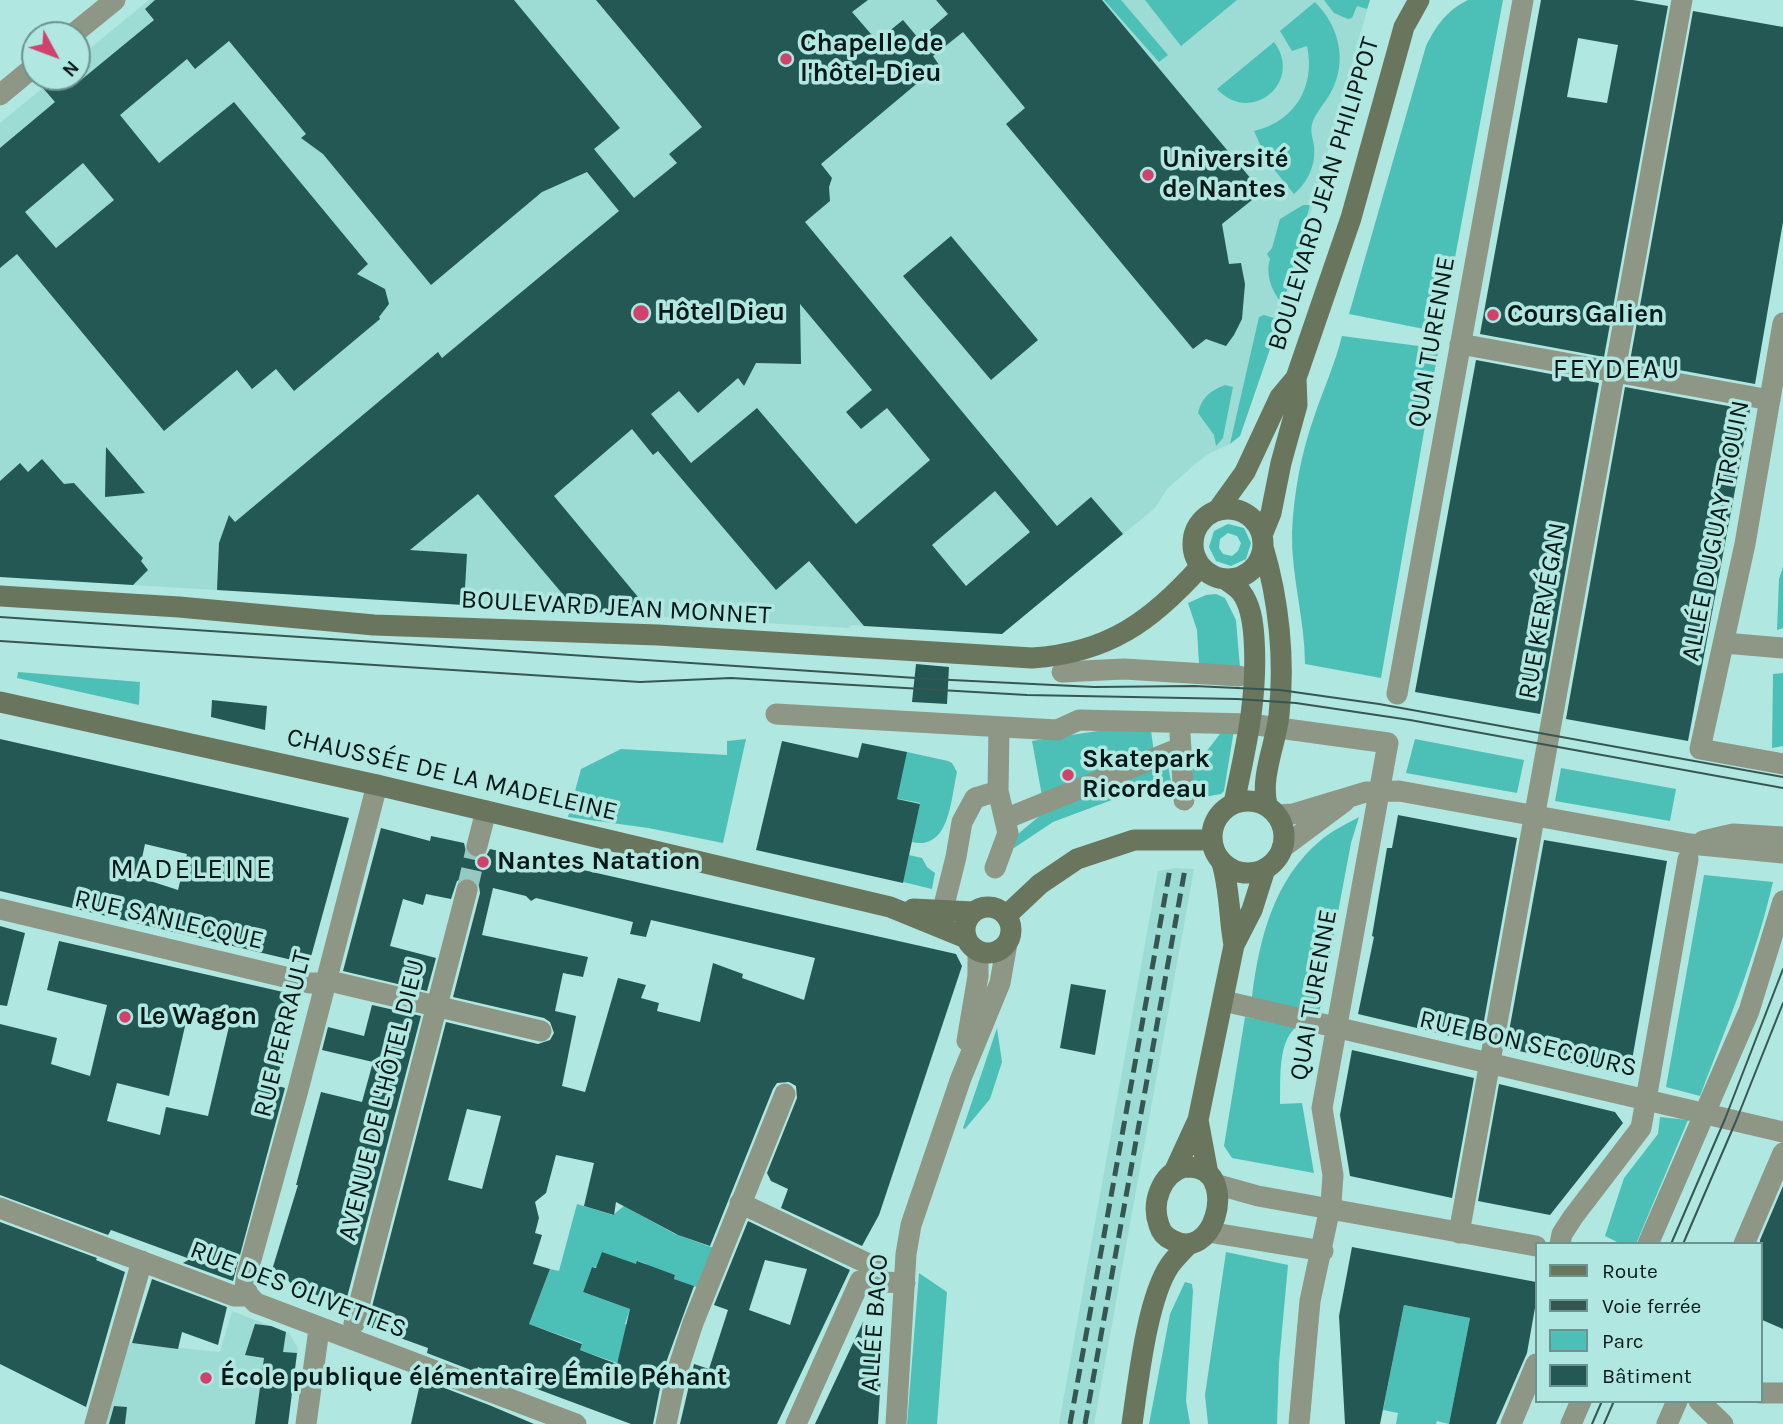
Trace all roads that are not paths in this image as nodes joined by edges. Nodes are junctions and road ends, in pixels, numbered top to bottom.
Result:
1 (115, 0) edge
2 (1404, 0) edge
3 (1419, 0) edge
4 (1523, 0) edge
5 (1682, 0) edge
6 (89, 21) edge
7 (1404, 27) junction
8 (21, 78) edge
9 (0, 95) edge
10 (1783, 323) edge
11 (1460, 344) junction
12 (1615, 372) junction
13 (1296, 378) junction
14 (1770, 400) junction
15 (1217, 511) junction
16 (1263, 541) junction
17 (1201, 566) junction
18 (1225, 579) junction
19 (0, 596) edge
20 (1724, 643) junction
21 (1783, 648) edge
22 (1062, 672) dead end
23 (1239, 677) dead end
24 (1397, 694) dead end
25 (0, 702) edge
26 (776, 714) dead end
27 (1181, 722) junction
28 (1251, 724) junction
29 (999, 727) junction
30 (1284, 727) junction
31 (1180, 748) junction
32 (1783, 764) edge
33 (377, 785) junction
34 (1380, 791) junction
35 (999, 792) junction
36 (1352, 795) junction
37 (1184, 800) dead end
38 (1234, 803) junction
39 (1272, 810) junction
40 (486, 811) junction
41 (1534, 815) junction
42 (1005, 819) junction
43 (1783, 837) edge
44 (1211, 840) junction
45 (477, 846) tunnel mouth
46 (1282, 848) junction
47 (1689, 852) junction
48 (1783, 853) edge
49 (1222, 863) junction
50 (995, 868) dead end
51 (1265, 869) junction
52 (467, 890) tunnel mouth
53 (945, 901) dead end
54 (1783, 901) edge
55 (890, 907) junction
56 (0, 909) edge
57 (973, 912) junction
58 (1006, 916) junction
59 (1007, 943) junction
60 (972, 945) junction
61 (1234, 945) junction
62 (331, 983) junction
63 (1224, 1001) junction
64 (436, 1008) junction
65 (1337, 1028) junction
66 (541, 1031) dead end
67 (1490, 1063) junction
68 (961, 1078) junction
69 (785, 1094) dead end
70 (1645, 1100) junction
71 (1706, 1114) junction
72 (1198, 1119) junction
73 (1783, 1132) edge
74 (1783, 1153) edge
75 (1175, 1170) junction
76 (1212, 1179) junction
77 (740, 1203) junction
78 (0, 1208) edge
79 (1331, 1209) junction
80 (1208, 1232) junction
81 (1459, 1233) junction
82 (1178, 1242) junction
83 (1560, 1242) edge
84 (1649, 1242) edge
85 (1745, 1242) edge
86 (1534, 1246) edge
87 (1323, 1251) junction
88 (142, 1261) junction
89 (876, 1282) junction
90 (905, 1283) junction
91 (248, 1296) junction
92 (354, 1324) dead end
93 (319, 1329) junction
94 (1534, 1369) edge
95 (1762, 1393) edge
96 (1783, 1393) edge
97 (1580, 1403) edge
98 (1676, 1403) edge
99 (1702, 1403) edge
100 (1721, 1417) edge
101 (95, 1424) edge
102 (306, 1424) edge
103 (576, 1424) edge
104 (666, 1424) edge
105 (796, 1424) edge
106 (896, 1424) edge
107 (1132, 1424) edge
108 (1299, 1424) edge
109 (1511, 1424) edge
110 (1571, 1424) edge
111 (1667, 1424) edge

1 - 6 street
2 - 7 main road, BOULEVARD JEAN PHILIPPOT
3 - 7 main road, BOULEVARD JEAN PHILIPPOT
4 - 11 street, QUAI TURENNE
5 - 12 street, RUE KERVÉGAN
7 - 13 main road, BOULEVARD JEAN PHILIPPOT
8 - 9 street
10 - 14 street, ALLÉE DUGUAY TROUIN
11 - 12 street
11 - 24 street, QUAI TURENNE
12 - 14 street
12 - 41 street, RUE KERVÉGAN
13 - 15 main road, BOULEVARD JEAN PHILIPPOT
13 - 16 main road, BOULEVARD JEAN PHILIPPOT
14 - 20 street, ALLÉE DUGUAY TROUIN
15 - 16 main road
15 - 17 main road
16 - 18 main road
16 - 30 main road
17 - 18 main road
17 - 19 main road, BOULEVARD JEAN MONNET
18 - 28 main road
20 - 21 street
20 - 32 street, ALLÉE DUGUAY TROUIN
22 - 23 street
25 - 33 main road, CHAUSSÉE DE LA MADELEINE
26 - 29 street
27 - 28 street
27 - 29 street
27 - 31 street
28 - 30 street
28 - 38 main road
29 - 35 street
30 - 34 street, QUAI TURENNE
30 - 39 main road
31 - 37 street
31 - 42 street
33 - 40 main road, CHAUSSÉE DE LA MADELEINE
33 - 62 street, RUE PERRAULT
34 - 36 street
34 - 41 street
34 - 65 street, QUAI TURENNE
35 - 42 street
35 - 53 street
36 - 39 street
36 - 46 street
38 - 39 main road
38 - 44 main road
39 - 46 main road
40 - 45 street
40 - 55 main road, CHAUSSÉE DE LA MADELEINE
41 - 47 street
41 - 67 street, RUE KERVÉGAN
42 - 50 street
43 - 47 street
44 - 49 main road
44 - 58 main road
46 - 51 main road
47 - 48 street
47 - 70 street
49 - 51 main road
49 - 61 main road
51 - 61 main road
52 - 64 street, AVENUE DE L'HÔTEL DIEU
54 - 71 street
55 - 57 main road, CHAUSSÉE DE LA MADELEINE
55 - 60 main road, CHAUSSÉE DE LA MADELEINE
56 - 62 street, RUE SANLECQUE
57 - 58 main road
57 - 60 main road
58 - 59 main road
59 - 60 main road
59 - 68 street
60 - 68 street
61 - 63 main road
62 - 64 street, RUE SANLECQUE
62 - 91 street, RUE PERRAULT
63 - 65 street, RUE BON SECOURS
63 - 72 main road
64 - 66 street, RUE SANLECQUE
64 - 92 street, AVENUE DE L'HÔTEL DIEU
65 - 67 street, RUE BON SECOURS
65 - 79 street, QUAI TURENNE
67 - 70 street, RUE BON SECOURS
67 - 81 street, RUE KERVÉGAN
68 - 90 street, ALLÉE BACO
69 - 77 street
70 - 71 street, RUE BON SECOURS
70 - 83 street
71 - 73 street, RUE BON SECOURS
71 - 84 street
72 - 75 main road
72 - 76 main road
74 - 85 street
75 - 76 main road
75 - 82 main road
76 - 79 street
76 - 80 main road
77 - 89 street
77 - 104 street
78 - 88 street, RUE DES OLIVETTES
79 - 81 street
79 - 87 street, QUAI TURENNE
80 - 82 main road
80 - 87 street
81 - 86 street
82 - 107 main road
87 - 108 street, QUAI TURENNE
88 - 91 street, RUE DES OLIVETTES
88 - 101 street
89 - 90 street
89 - 105 street
90 - 106 street, ALLÉE BACO
91 - 93 street, RUE DES OLIVETTES
93 - 102 street
93 - 103 street, RUE DES OLIVETTES
94 - 109 street
95 - 96 street
97 - 110 street
98 - 111 street
99 - 100 street

